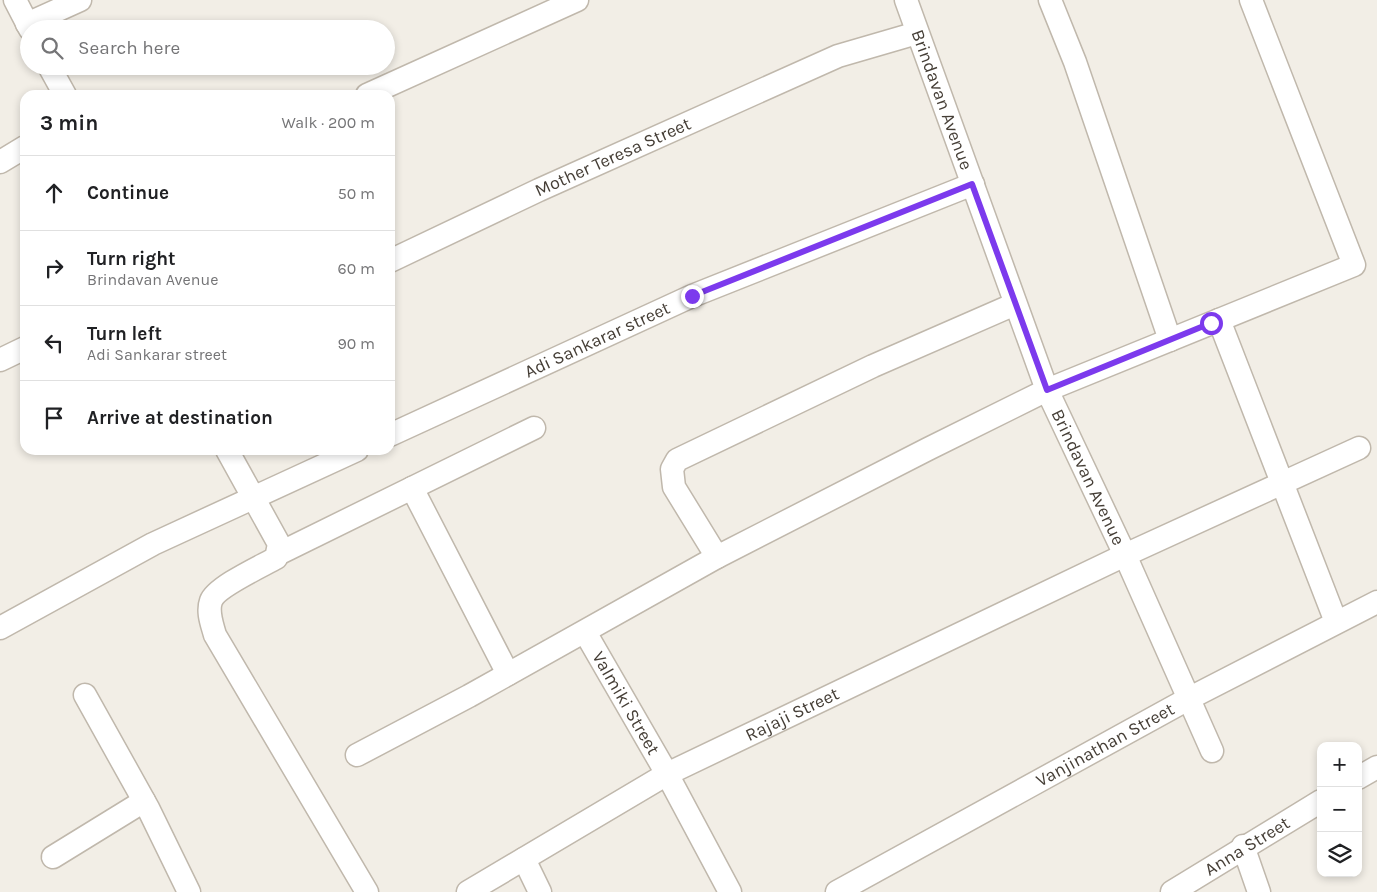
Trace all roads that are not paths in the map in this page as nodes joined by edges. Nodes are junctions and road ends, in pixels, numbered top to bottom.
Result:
1 (15, 0) edge
2 (80, 0) edge
3 (577, 0) edge
4 (906, 0) edge
5 (1050, 0) edge
6 (1251, 0) edge
7 (25, 20) edge
8 (40, 20) edge
9 (917, 32) junction
10 (55, 75) edge
11 (62, 90) edge
12 (378, 90) edge
13 (20, 150) edge
14 (0, 162) edge
15 (972, 184) junction
16 (395, 259) edge
17 (1015, 304) junction
18 (1219, 320) junction
19 (1170, 340) junction
20 (20, 350) edge
21 (0, 360) edge
22 (1047, 390) junction
23 (534, 428) dead end
24 (395, 433) edge
25 (1359, 448) dead end
26 (230, 455) edge
27 (346, 455) edge
28 (1284, 483) junction
29 (412, 488) junction
30 (253, 498) junction
31 (278, 554) junction
32 (1125, 555) junction
33 (717, 557) junction
34 (1377, 602) edge
35 (1336, 622) junction
36 (0, 628) edge
37 (585, 632) junction
38 (508, 674) junction
39 (85, 695) dead end
40 (1188, 699) junction
41 (1212, 751) dead end
42 (357, 755) dead end
43 (1377, 767) edge
44 (667, 774) junction
45 (1362, 776) edge
46 (144, 801) junction
47 (1317, 803) edge
48 (1244, 846) junction
49 (53, 857) dead end
50 (524, 859) junction
51 (189, 892) edge
52 (367, 892) edge
53 (468, 892) edge
54 (540, 892) edge
55 (730, 892) edge
56 (837, 892) edge
57 (1172, 892) edge
58 (1259, 892) edge

1 - 7 street
2 - 8 street
3 - 12 street
4 - 9 street, Brindavan Avenue
5 - 19 street
6 - 18 street
9 - 15 street, Brindavan Avenue
9 - 16 street, Mother Teresa Street
10 - 11 street
13 - 14 street
15 - 17 street, Brindavan Avenue
15 - 24 street, Adi Sankarar street
17 - 22 street, Brindavan Avenue
17 - 33 street
18 - 19 street
18 - 28 street
19 - 22 street
20 - 21 street
22 - 32 street, Brindavan Avenue
22 - 33 street
23 - 29 street
25 - 28 street, Rajaji Street
26 - 30 street
27 - 30 street
28 - 32 street, Rajaji Street
28 - 35 street
29 - 31 street
29 - 38 street
30 - 31 street
30 - 36 street
31 - 52 street
32 - 40 street, Brindavan Avenue
32 - 44 street, Rajaji Street
33 - 37 street
34 - 35 street, Vanjinathan Street
35 - 40 street, Vanjinathan Street
37 - 38 street
37 - 44 street, Valmiki Street
38 - 42 street
39 - 46 street
40 - 41 street, Brindavan Avenue
40 - 56 street, Vanjinathan Street
43 - 45 street
44 - 50 street, Rajaji Street
44 - 55 street, Valmiki Street
46 - 49 street
46 - 51 street
47 - 48 street, Anna Street
48 - 57 street, Anna Street
48 - 58 street
50 - 53 street, Rajaji Street
50 - 54 street

